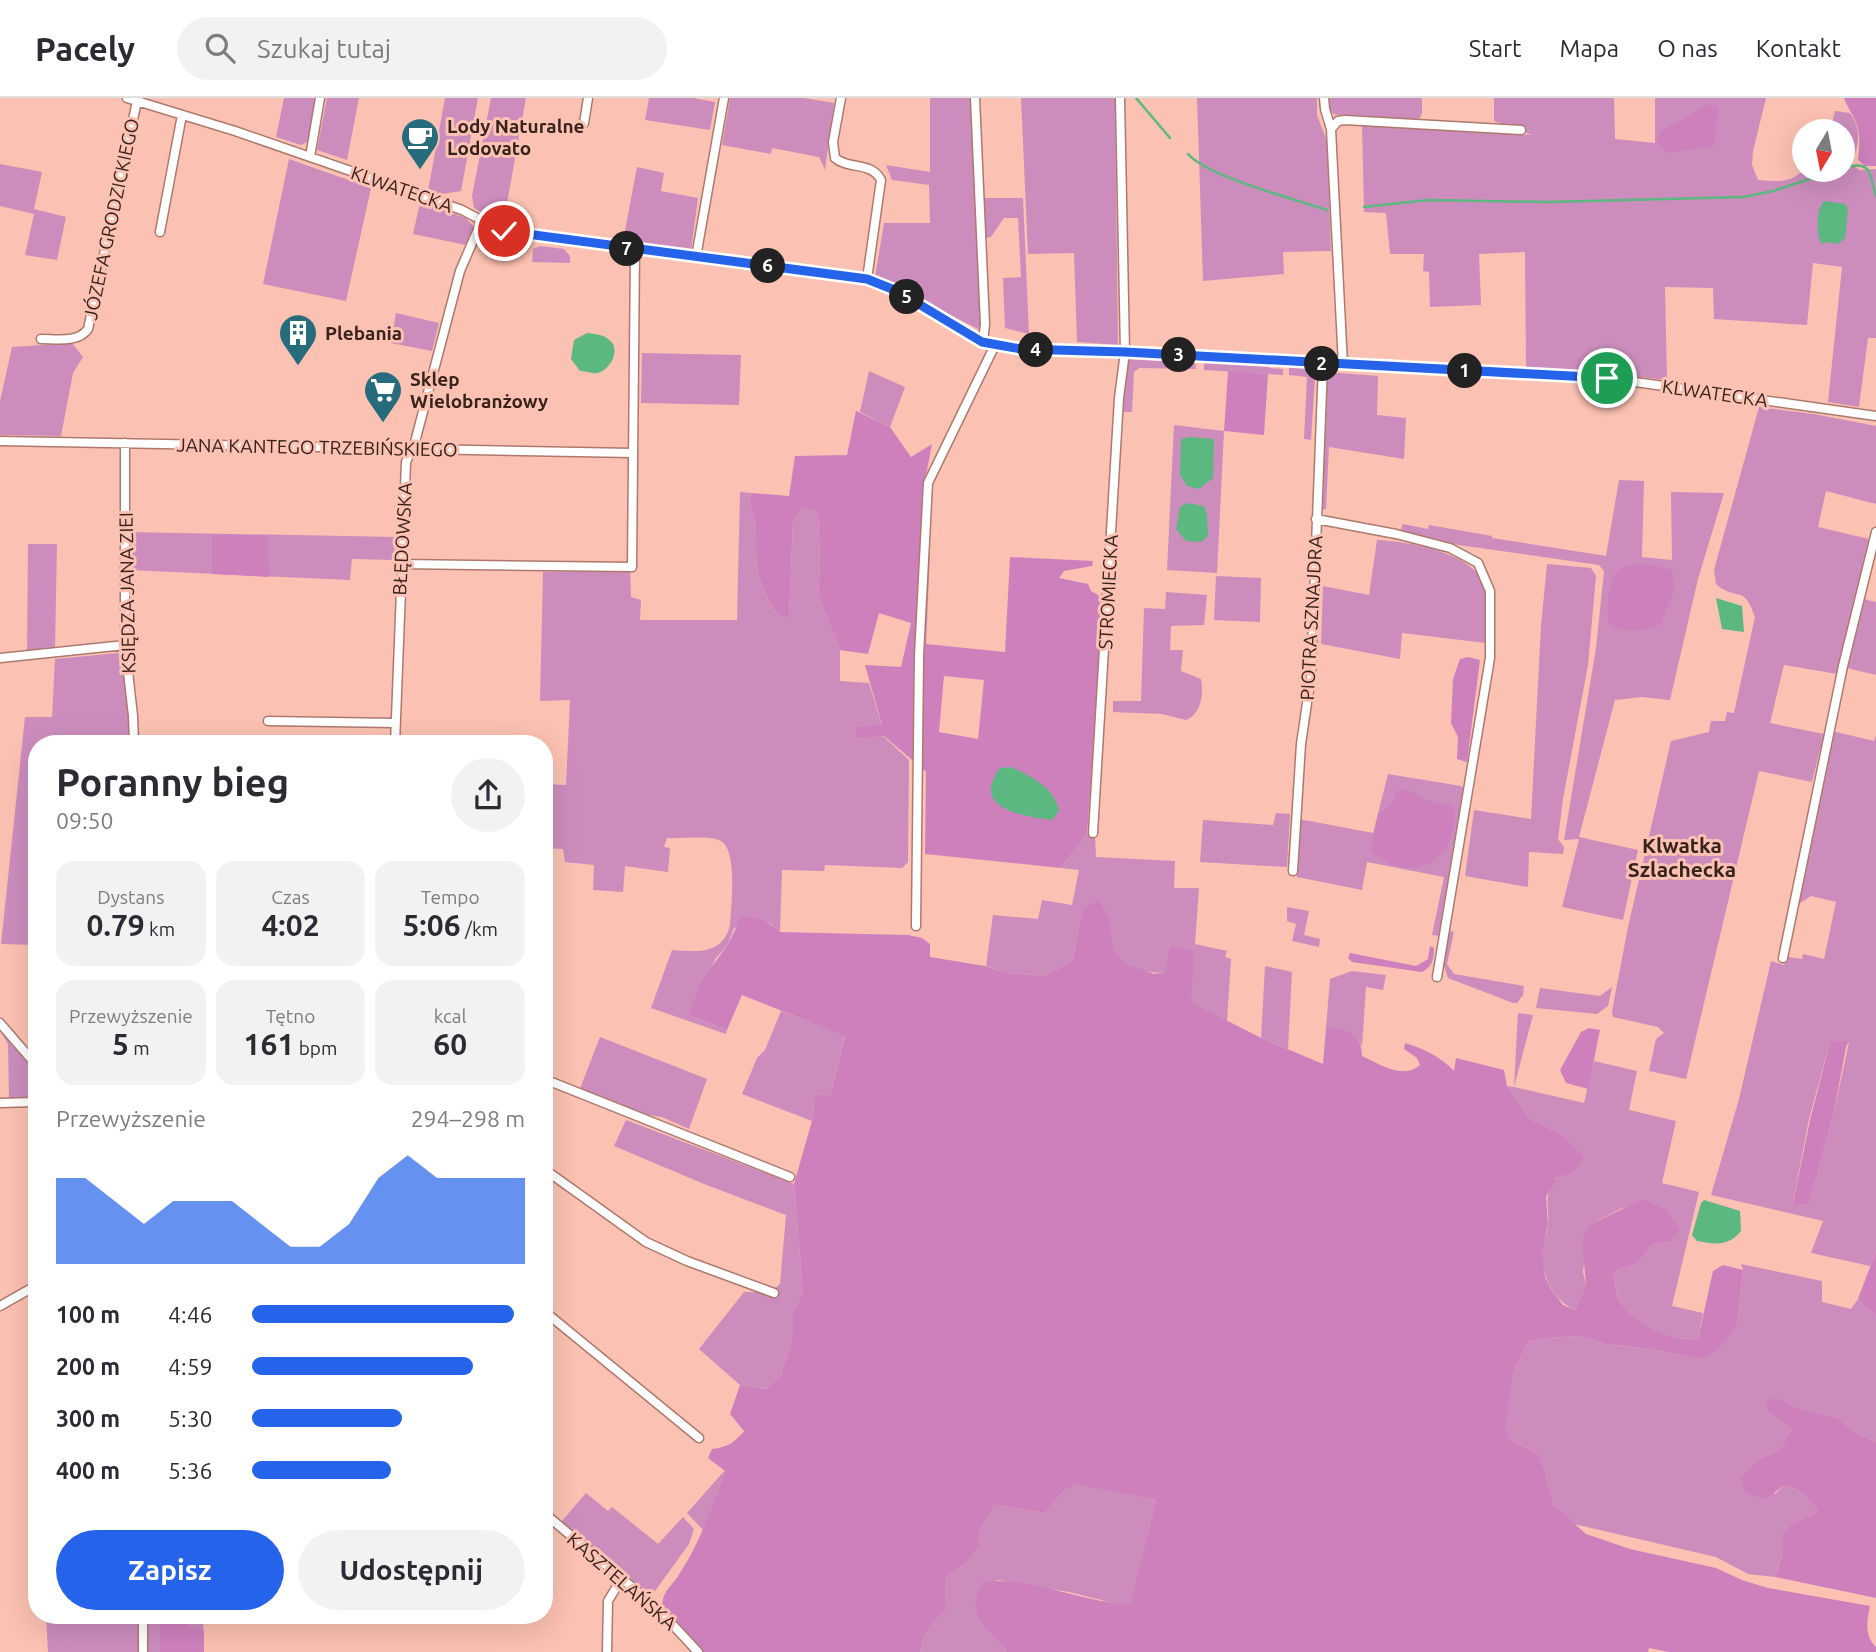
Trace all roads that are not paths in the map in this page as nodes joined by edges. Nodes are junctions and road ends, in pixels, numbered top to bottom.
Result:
1 (320, 98) edge
2 (588, 98) edge
3 (724, 98) edge
4 (841, 98) edge
5 (975, 98) edge
6 (1120, 98) edge
7 (1324, 98) edge
8 (132, 99) edge
9 (152, 102) edge
10 (182, 115) junction
11 (584, 122) dead end
12 (1331, 129) junction
13 (1521, 130) dead end
14 (310, 157) junction
15 (482, 220) junction
16 (160, 232) dead end
17 (635, 250) junction
18 (696, 257) junction
19 (867, 279) junction
20 (41, 339) dead end
21 (982, 342) junction
22 (995, 345) junction
23 (1125, 352) junction
24 (1323, 364) junction
25 (1343, 365) junction
26 (1876, 416) edge
27 (0, 441) edge
28 (125, 443) junction
29 (412, 448) junction
30 (633, 453) junction
31 (1316, 519) junction
32 (1876, 532) edge
33 (401, 564) junction
34 (125, 645) junction
35 (0, 658) edge
36 (268, 721) dead end
37 (395, 723) junction
38 (134, 735) edge
39 (394, 735) edge
40 (1093, 833) dead end
41 (1293, 871) dead end
42 (916, 926) dead end
43 (1783, 958) dead end
44 (1437, 977) dead end
45 (0, 1023) edge
46 (28, 1056) edge
47 (553, 1083) edge
48 (0, 1102) edge
49 (28, 1102) edge
50 (553, 1175) edge
51 (790, 1177) dead end
52 (28, 1290) edge
53 (774, 1293) dead end
54 (0, 1306) edge
55 (553, 1318) edge
56 (699, 1438) dead end
57 (553, 1520) edge
58 (622, 1578) junction
59 (143, 1624) edge
60 (143, 1652) edge
61 (607, 1652) edge
62 (698, 1652) edge

1 - 14 street
2 - 11 street
3 - 18 street
4 - 19 street
5 - 21 street
6 - 23 street, STROMIECKA
7 - 12 street
8 - 9 street, KLWATECKA
8 - 20 street, JÓZEFA GRODZICKIEGO
9 - 10 street, KLWATECKA
10 - 14 street, KLWATECKA
10 - 16 street
12 - 13 street
12 - 25 street
14 - 15 street, KLWATECKA
15 - 17 street, KLWATECKA
15 - 29 street, BŁĘDOWSKA
17 - 18 street, KLWATECKA
17 - 30 street
18 - 19 street, KLWATECKA
19 - 21 street, KLWATECKA
21 - 22 street, KLWATECKA
22 - 23 street, KLWATECKA
22 - 42 street
23 - 24 street, KLWATECKA
23 - 40 street, STROMIECKA
24 - 25 street, KLWATECKA
24 - 31 street, PIOTRA SZNAJDRA
25 - 26 street, KLWATECKA
27 - 28 street, JANA KANTEGO TRZEBIŃSKIEGO
28 - 29 street, JANA KANTEGO TRZEBIŃSKIEGO
28 - 34 street, KSIĘDZA JANA ZIEI
29 - 30 street, JANA KANTEGO TRZEBIŃSKIEGO
29 - 33 street, BŁĘDOWSKA
30 - 33 street
31 - 41 street, PIOTRA SZNAJDRA
31 - 44 street
32 - 43 street
33 - 37 street, BŁĘDOWSKA
34 - 35 street
34 - 38 street, KSIĘDZA JANA ZIEI
36 - 37 street
37 - 39 street, BŁĘDOWSKA
45 - 46 street
47 - 51 street
48 - 49 street
50 - 53 street
52 - 54 street
55 - 56 street
57 - 58 street, KASZTELAŃSKA
58 - 61 street
58 - 62 street, KASZTELAŃSKA
59 - 60 street

